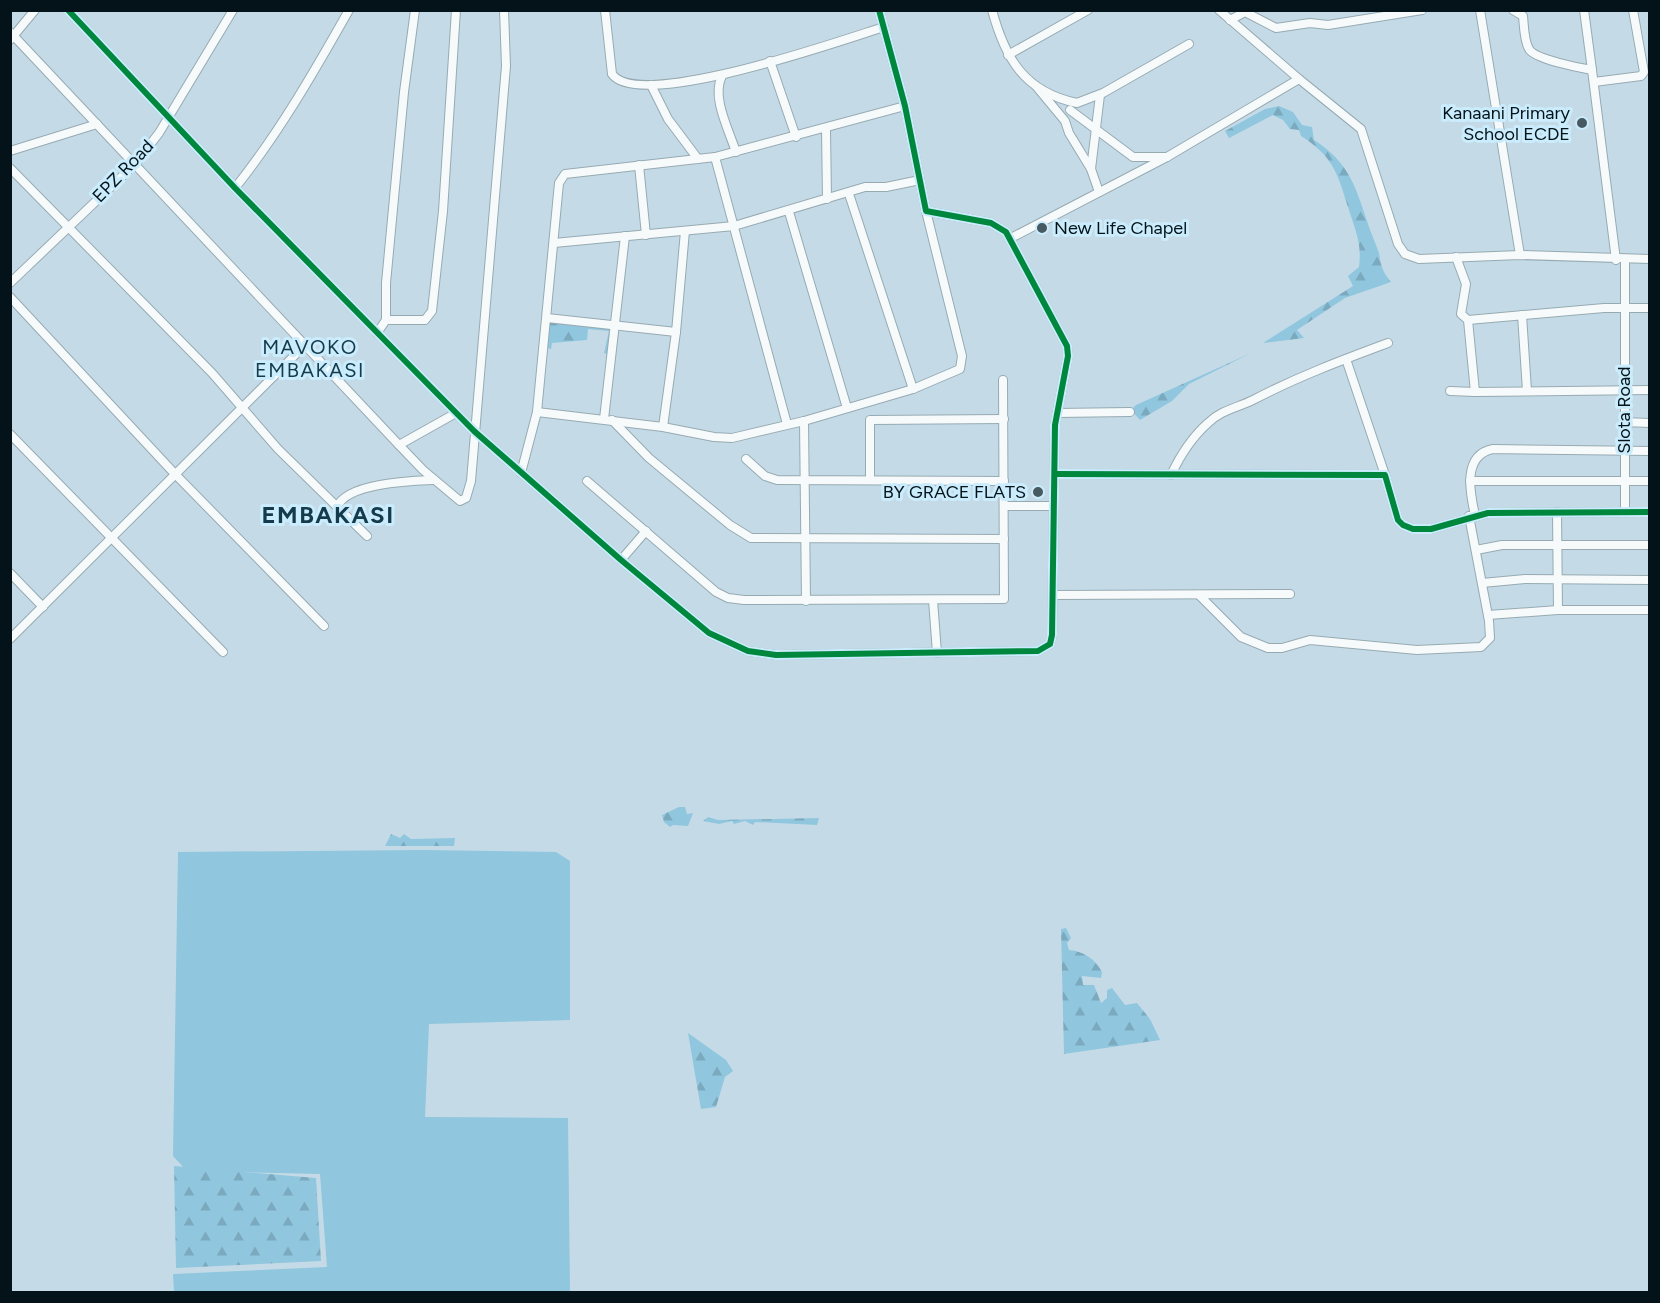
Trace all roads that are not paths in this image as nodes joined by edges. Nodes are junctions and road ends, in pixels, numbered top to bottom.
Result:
1 (35, 10) edge
2 (68, 10) edge
3 (233, 10) edge
4 (349, 10) edge
5 (416, 10) edge
6 (456, 10) edge
7 (504, 10) edge
8 (605, 10) edge
9 (879, 10) edge
10 (992, 10) edge
11 (1088, 10) edge
12 (1422, 10) edge
13 (1480, 10) edge
14 (1513, 10) edge
15 (1584, 10) edge
16 (1633, 10) edge
17 (1221, 11) edge
18 (1230, 20) junction
19 (884, 27) junction
20 (12, 36) edge
21 (1189, 44) dead end
22 (1008, 55) junction
23 (770, 60) junction
24 (1592, 70) junction
25 (722, 76) junction
26 (1299, 79) junction
27 (1594, 82) junction
28 (651, 84) junction
29 (1035, 85) junction
30 (1100, 95) junction
31 (1077, 103) junction
32 (905, 106) junction
33 (1070, 110) junction
34 (170, 116) junction
35 (1062, 118) junction
36 (97, 124) junction
37 (1095, 128) junction
38 (826, 129) junction
39 (796, 137) junction
40 (10, 151) edge
41 (736, 152) junction
42 (715, 157) junction
43 (1167, 157) junction
44 (698, 159) junction
45 (135, 164) junction
46 (639, 165) junction
47 (10, 168) edge
48 (1091, 169) junction
49 (920, 180) junction
50 (235, 188) junction
51 (1099, 192) junction
52 (849, 194) junction
53 (827, 199) junction
54 (926, 211) junction
55 (789, 212) junction
56 (734, 226) junction
57 (67, 227) junction
58 (686, 231) junction
59 (646, 235) junction
60 (625, 236) junction
61 (1011, 238) junction
62 (554, 243) junction
63 (1520, 255) junction
64 (1456, 257) junction
65 (1650, 259) edge
66 (1621, 260) junction
67 (10, 283) edge
68 (10, 297) edge
69 (1624, 308) junction
70 (1650, 308) edge
71 (1522, 315) junction
72 (547, 318) junction
73 (386, 320) junction
74 (1468, 320) junction
75 (615, 326) junction
76 (676, 332) junction
77 (378, 333) junction
78 (1389, 343) dead end
79 (305, 345) junction
80 (1346, 359) junction
81 (1004, 380) dead end
82 (913, 389) junction
83 (1623, 390) junction
84 (1650, 390) edge
85 (1450, 391) dead end
86 (1527, 391) junction
87 (1475, 392) junction
88 (846, 408) junction
89 (241, 409) junction
90 (537, 411) junction
91 (1130, 412) dead end
92 (456, 413) junction
93 (1057, 413) junction
94 (608, 419) junction
95 (1004, 419) junction
96 (804, 421) junction
97 (1623, 422) junction
98 (1650, 423) edge
99 (787, 424) junction
100 (663, 427) junction
101 (474, 431) junction
102 (10, 434) edge
103 (399, 445) junction
104 (1623, 451) junction
105 (1650, 451) edge
106 (746, 459) dead end
107 (174, 473) junction
108 (521, 473) junction
109 (1055, 474) junction
110 (1171, 475) junction
111 (1385, 475) junction
112 (434, 480) junction
113 (804, 480) junction
114 (870, 480) junction
115 (587, 481) dead end
116 (1004, 481) junction
117 (1470, 481) junction
118 (1625, 481) junction
119 (1650, 481) edge
120 (1004, 506) junction
121 (1053, 506) junction
122 (337, 507) junction
123 (1557, 512) junction
124 (1625, 512) junction
125 (1650, 512) edge
126 (1472, 516) junction
127 (646, 531) junction
128 (367, 536) dead end
129 (111, 537) junction
130 (1004, 538) junction
131 (805, 539) junction
132 (1650, 545) edge
133 (1556, 546) junction
134 (1476, 550) junction
135 (621, 560) junction
136 (10, 573) edge
137 (1557, 579) junction
138 (1650, 580) edge
139 (1482, 583) junction
140 (1290, 594) dead end
141 (1053, 595) junction
142 (1199, 595) junction
143 (933, 600) junction
144 (806, 601) junction
145 (43, 608) junction
146 (1558, 610) junction
147 (1650, 610) edge
148 (1488, 615) junction
149 (324, 626) dead end
150 (10, 639) edge
151 (223, 652) dead end
152 (937, 653) junction

1 - 20 street
2 - 34 street
3 - 34 street, EPZ Road
4 - 50 street
5 - 73 street
6 - 73 street
7 - 101 street
8 - 28 street
9 - 19 street
10 - 22 street
11 - 22 street
12 - 18 street
13 - 63 street
14 - 24 street
15 - 24 street, Slota Road
16 - 27 street
17 - 18 street
18 - 26 street
19 - 23 street
19 - 32 street
20 - 36 street
21 - 30 street
22 - 29 street
23 - 25 street
23 - 39 street
24 - 27 street, Slota Road
25 - 28 street
25 - 41 street
26 - 43 street
26 - 64 street
27 - 66 street, Slota Road
28 - 44 street
29 - 31 street
29 - 35 street
30 - 31 street
30 - 37 street
31 - 33 street
32 - 38 street
32 - 49 street
33 - 35 street
33 - 37 street
34 - 45 street, EPZ Road
34 - 50 street
35 - 48 street
36 - 40 street
36 - 45 street
37 - 43 street
37 - 48 street
38 - 39 street
38 - 53 street
39 - 41 street
41 - 42 street
42 - 44 street
42 - 56 street
43 - 51 street
44 - 46 street
45 - 57 street, EPZ Road
45 - 79 street
46 - 59 street
46 - 62 street
47 - 57 street
48 - 51 street
49 - 52 street
49 - 54 street
50 - 77 street
51 - 61 street
52 - 53 street
52 - 82 street
53 - 55 street
54 - 61 street
54 - 82 street
55 - 56 street
55 - 88 street
56 - 58 street
56 - 99 street
57 - 67 street, EPZ Road
57 - 89 street
58 - 59 street
58 - 76 street
59 - 60 street
60 - 62 street
60 - 75 street
61 - 93 street
62 - 72 street
63 - 64 street
63 - 66 street
64 - 74 street
65 - 66 street
66 - 69 street, Slota Road
68 - 107 street
69 - 70 street
69 - 71 street
69 - 83 street, Slota Road
71 - 74 street
71 - 86 street
72 - 75 street
72 - 90 street
73 - 77 street
74 - 87 street
75 - 76 street
75 - 94 street
76 - 100 street
77 - 92 street
78 - 80 street
79 - 89 street
79 - 103 street
80 - 110 street
80 - 111 street
81 - 95 street
82 - 88 street
83 - 84 street
83 - 86 street
83 - 97 street, Slota Road
85 - 87 street
86 - 87 street
88 - 96 street
89 - 107 street
89 - 122 street
90 - 94 street
90 - 108 street
91 - 93 street
92 - 101 street
92 - 103 street
93 - 109 street
94 - 100 street
94 - 131 street
95 - 114 street
95 - 116 street
96 - 99 street
96 - 113 street
97 - 98 street
97 - 104 street, Slota Road
99 - 100 street
101 - 108 street
101 - 112 street
102 - 129 street
103 - 112 street
104 - 105 street
104 - 117 street
104 - 118 street, Slota Road
106 - 113 street
107 - 129 street
107 - 149 street
108 - 135 street
109 - 110 street
109 - 121 street
110 - 111 street
111 - 126 street
112 - 122 street
113 - 114 street
113 - 131 street
114 - 116 street
115 - 127 street
116 - 120 street
117 - 118 street
117 - 126 street
118 - 119 street
118 - 124 street, Slota Road
120 - 121 street
120 - 130 street
121 - 141 street
122 - 128 street
123 - 124 street
123 - 126 street
123 - 133 street
124 - 125 street
126 - 134 street
127 - 135 street
127 - 144 street
129 - 145 street
129 - 151 street
130 - 131 street
130 - 143 street
131 - 144 street
132 - 133 street
133 - 134 street
133 - 137 street
134 - 139 street
135 - 152 street
136 - 145 street
137 - 138 street
137 - 139 street
137 - 146 street
139 - 148 street
140 - 142 street
141 - 142 street
141 - 152 street
142 - 148 street
143 - 144 street
143 - 152 street
145 - 150 street
146 - 147 street
146 - 148 street

